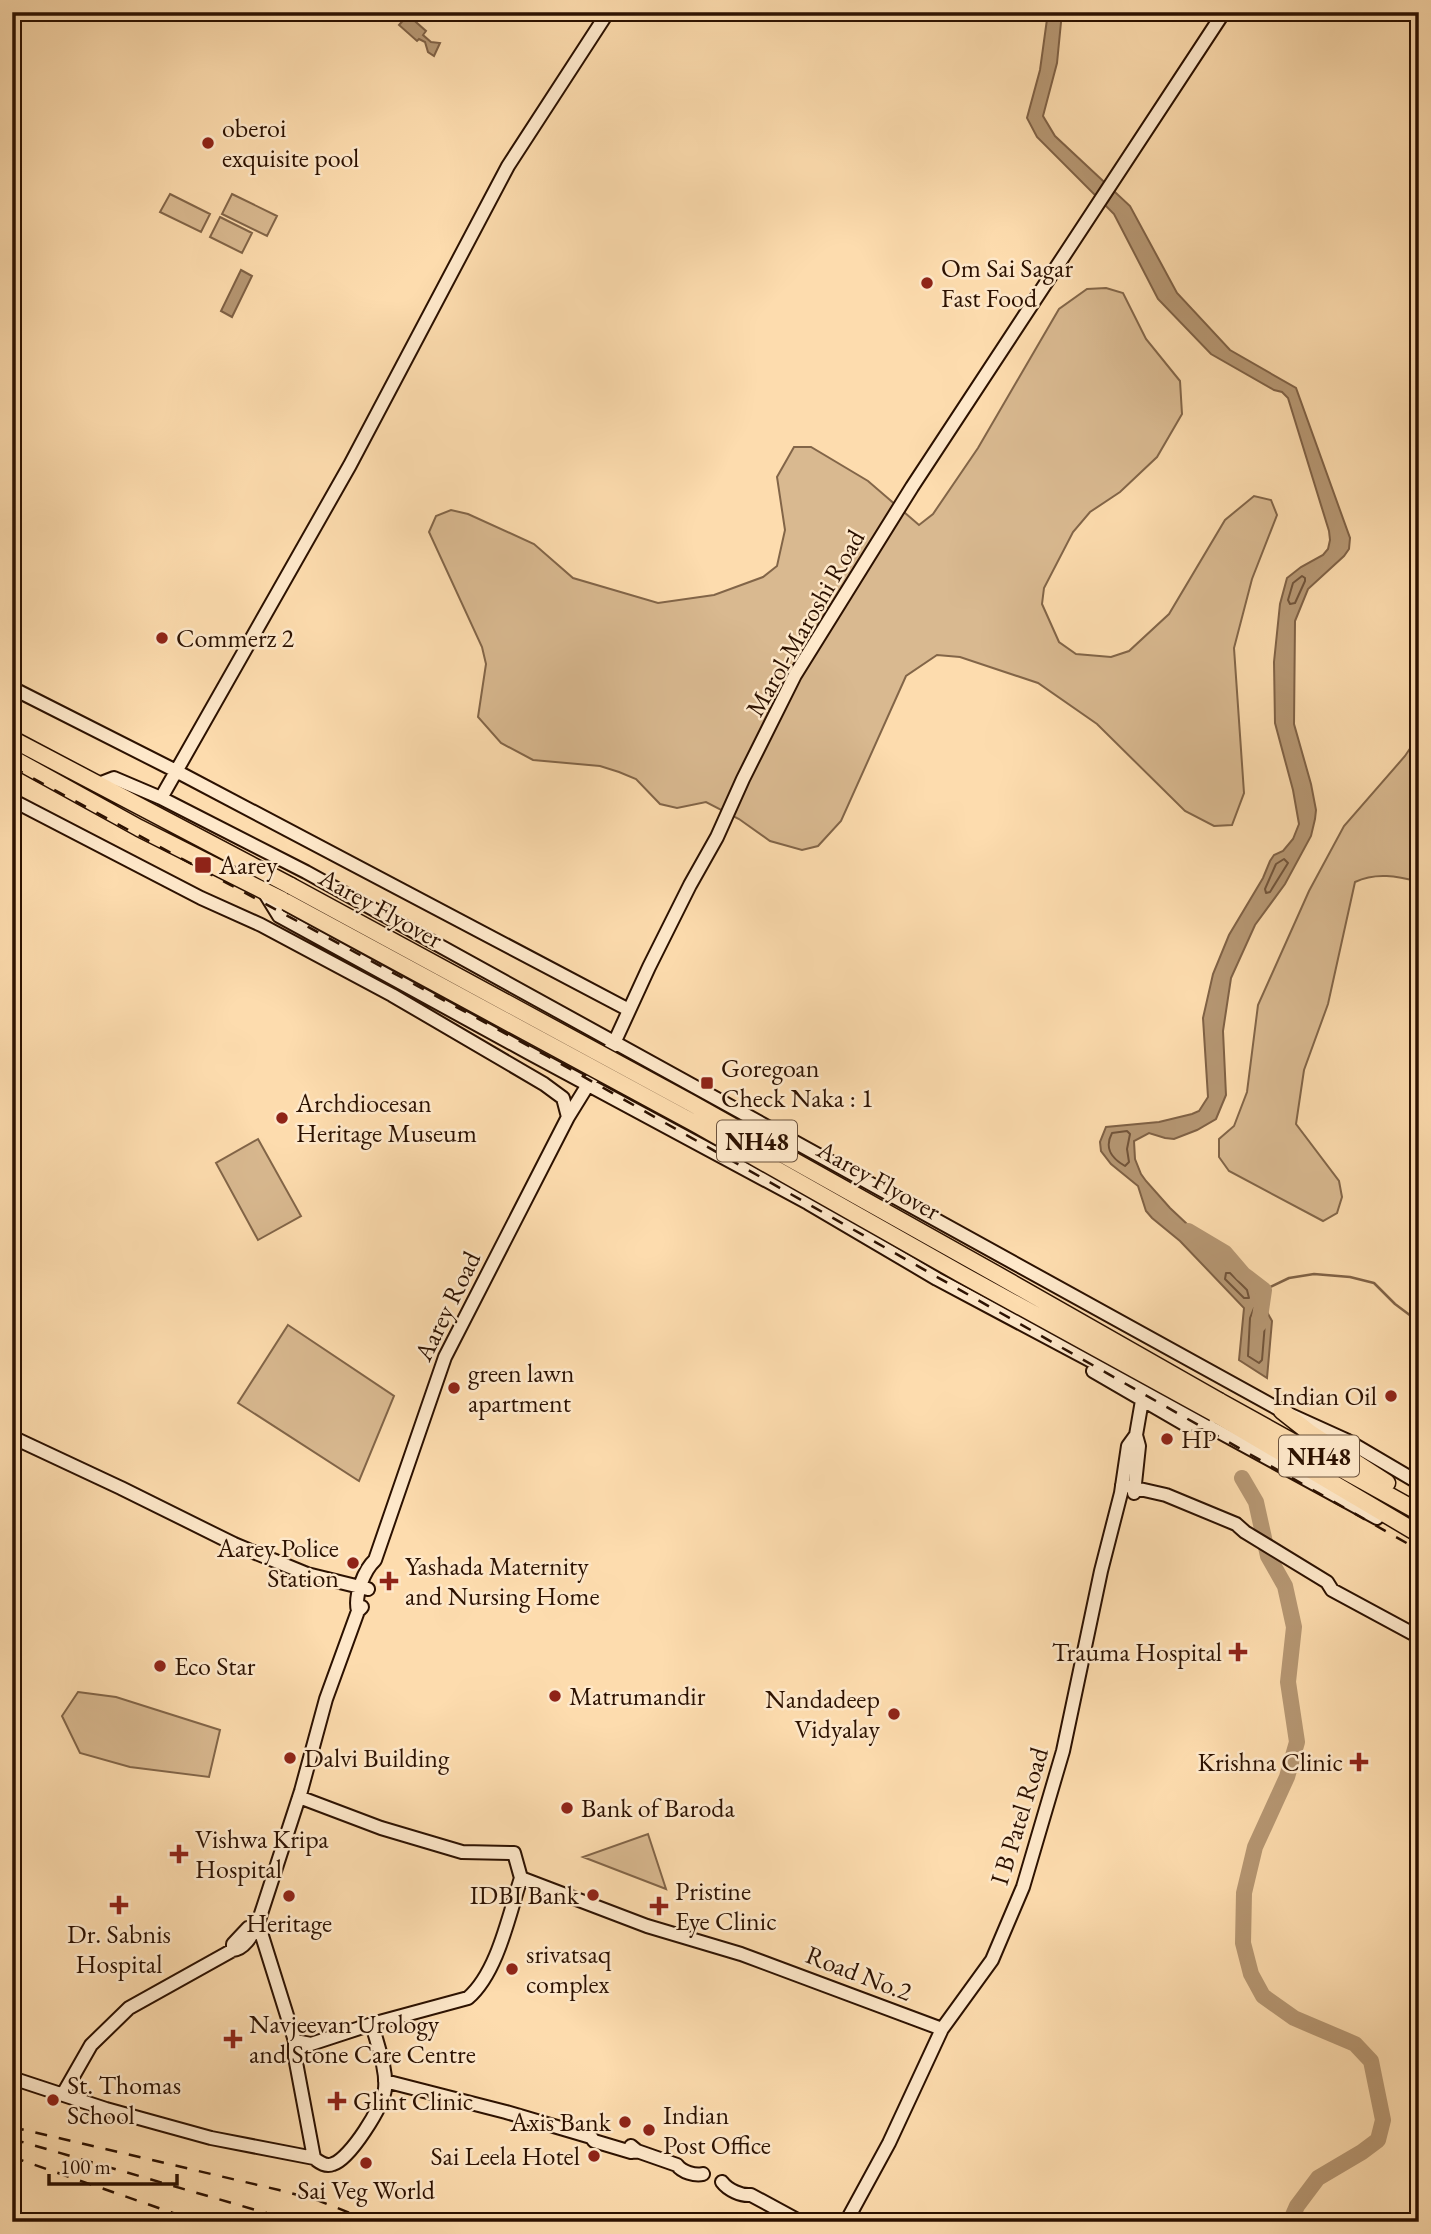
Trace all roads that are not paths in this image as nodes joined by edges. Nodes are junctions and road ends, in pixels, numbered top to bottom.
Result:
1 (608, 12) edge
2 (1224, 12) edge
3 (12, 688) edge
4 (12, 739) edge
5 (12, 758) edge
6 (176, 771) junction
7 (96, 785) junction
8 (162, 798) junction
9 (12, 800) edge
10 (262, 890) junction
11 (629, 1010) junction
12 (615, 1041) junction
13 (529, 1053) junction
14 (588, 1083) junction
15 (544, 1084) junction
16 (568, 1117) junction
17 (831, 1163) junction
18 (808, 1203) junction
19 (1143, 1394) junction
20 (1282, 1411) junction
21 (1212, 1412) junction
22 (12, 1437) edge
23 (1419, 1483) edge
24 (1128, 1491) junction
25 (1412, 1508) edge
26 (1419, 1534) edge
27 (1419, 1542) edge
28 (1327, 1583) junction
29 (365, 1588) junction
30 (1419, 1629) edge
31 (1419, 1637) edge
32 (299, 1797) junction
33 (521, 1878) junction
34 (256, 1925) junction
35 (372, 2024) junction
36 (942, 2029) junction
37 (295, 2041) junction
38 (311, 2044) junction
39 (295, 2057) junction
40 (12, 2078) edge
41 (385, 2081) junction
42 (63, 2094) junction
43 (314, 2158) junction
44 (801, 2222) edge
45 (846, 2222) edge

1 - 6 street
2 - 11 street, Marol-Maroshi Road
3 - 6 street
4 - 7 highway, NH48
5 - 10 highway, NH48
6 - 8 street
6 - 11 street
7 - 8 street
7 - 21 highway, Aarey Flyover / NH48, bridge
8 - 12 street
9 - 15 street
10 - 13 street
10 - 21 highway, Aarey Flyover / NH48, bridge
11 - 12 street, Marol-Maroshi Road
12 - 14 street, Marol-Maroshi Road
12 - 17 street
13 - 14 street
13 - 15 street
14 - 16 street, Aarey Road
14 - 18 street
15 - 16 street
16 - 29 street, Aarey Road
17 - 18 street
17 - 20 street
18 - 19 street
19 - 21 street
19 - 24 street, I B Patel Road
20 - 23 street
20 - 25 highway
21 - 25 highway, NH48
21 - 26 highway, NH48
21 - 27 street
22 - 29 street
24 - 28 street
24 - 36 street, I B Patel Road
28 - 30 street
28 - 31 street
29 - 32 street, Aarey Road
32 - 33 street
32 - 34 street, Aarey Road
33 - 35 street
33 - 36 street, Road No.2
34 - 37 street
34 - 42 street
35 - 38 street
35 - 41 street
36 - 45 street, I B Patel Road
37 - 38 street
37 - 39 street
38 - 39 street
39 - 43 street
40 - 42 street
41 - 43 street
41 - 44 street
42 - 43 street

